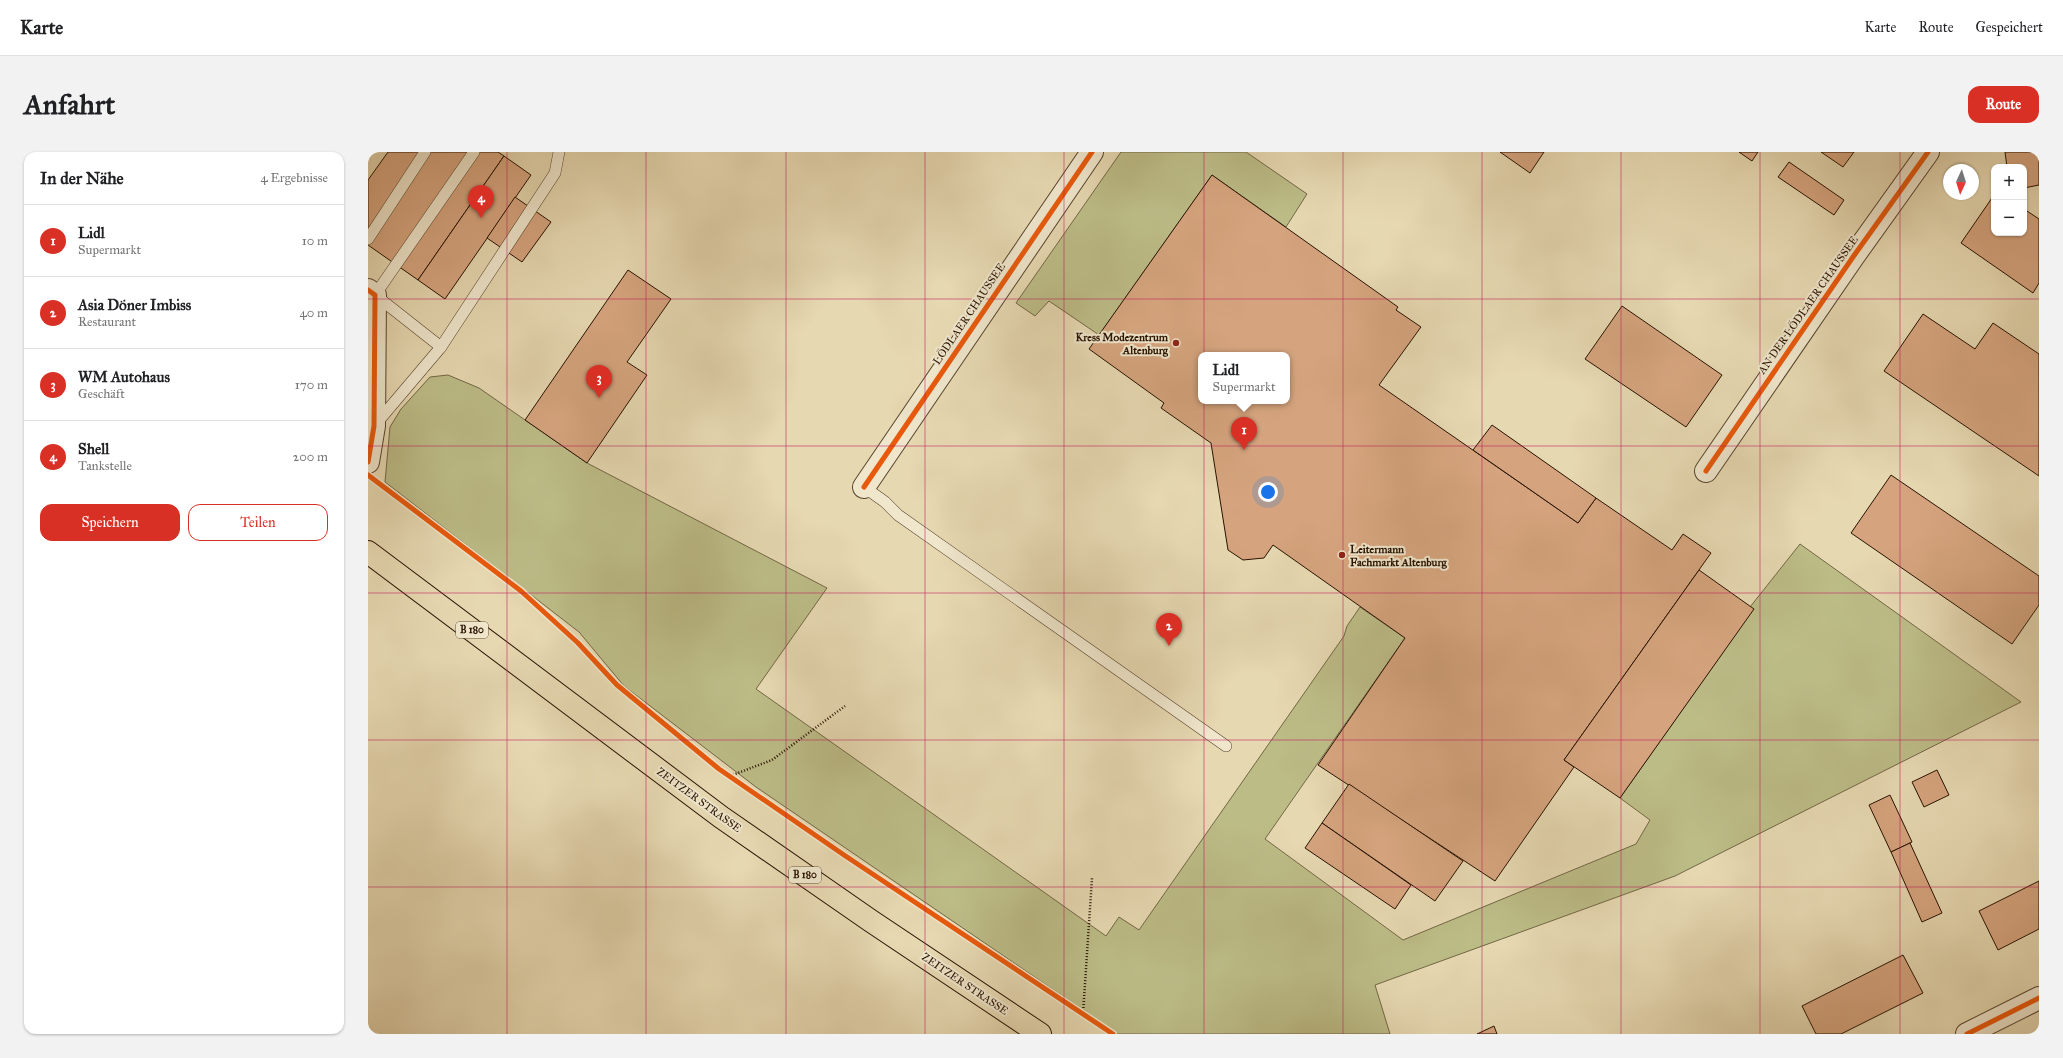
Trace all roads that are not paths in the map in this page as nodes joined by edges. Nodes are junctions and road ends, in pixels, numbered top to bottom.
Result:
1 (425, 152) edge
2 (474, 152) edge
3 (559, 152) edge
4 (1092, 152) edge
5 (1928, 152) edge
6 (368, 239) edge
7 (372, 293) edge
8 (441, 347) junction
9 (374, 426) junction
10 (368, 462) edge
11 (1706, 471) dead end
12 (864, 487) joint
13 (368, 552) edge
14 (1226, 746) dead end
15 (2039, 998) edge
16 (1040, 1034) edge
17 (1967, 1034) edge

1 - 6 lane
2 - 7 lane
3 - 8 lane
4 - 12 street, LÖDLAER CHAUSSEE
5 - 11 street, AN DER LÖDLAER CHAUSSEE
7 - 8 lane
7 - 9 street
8 - 9 lane
9 - 10 street
12 - 14 lane
13 - 16 main road, ZEITZER STRASSE / B 180
15 - 17 street

